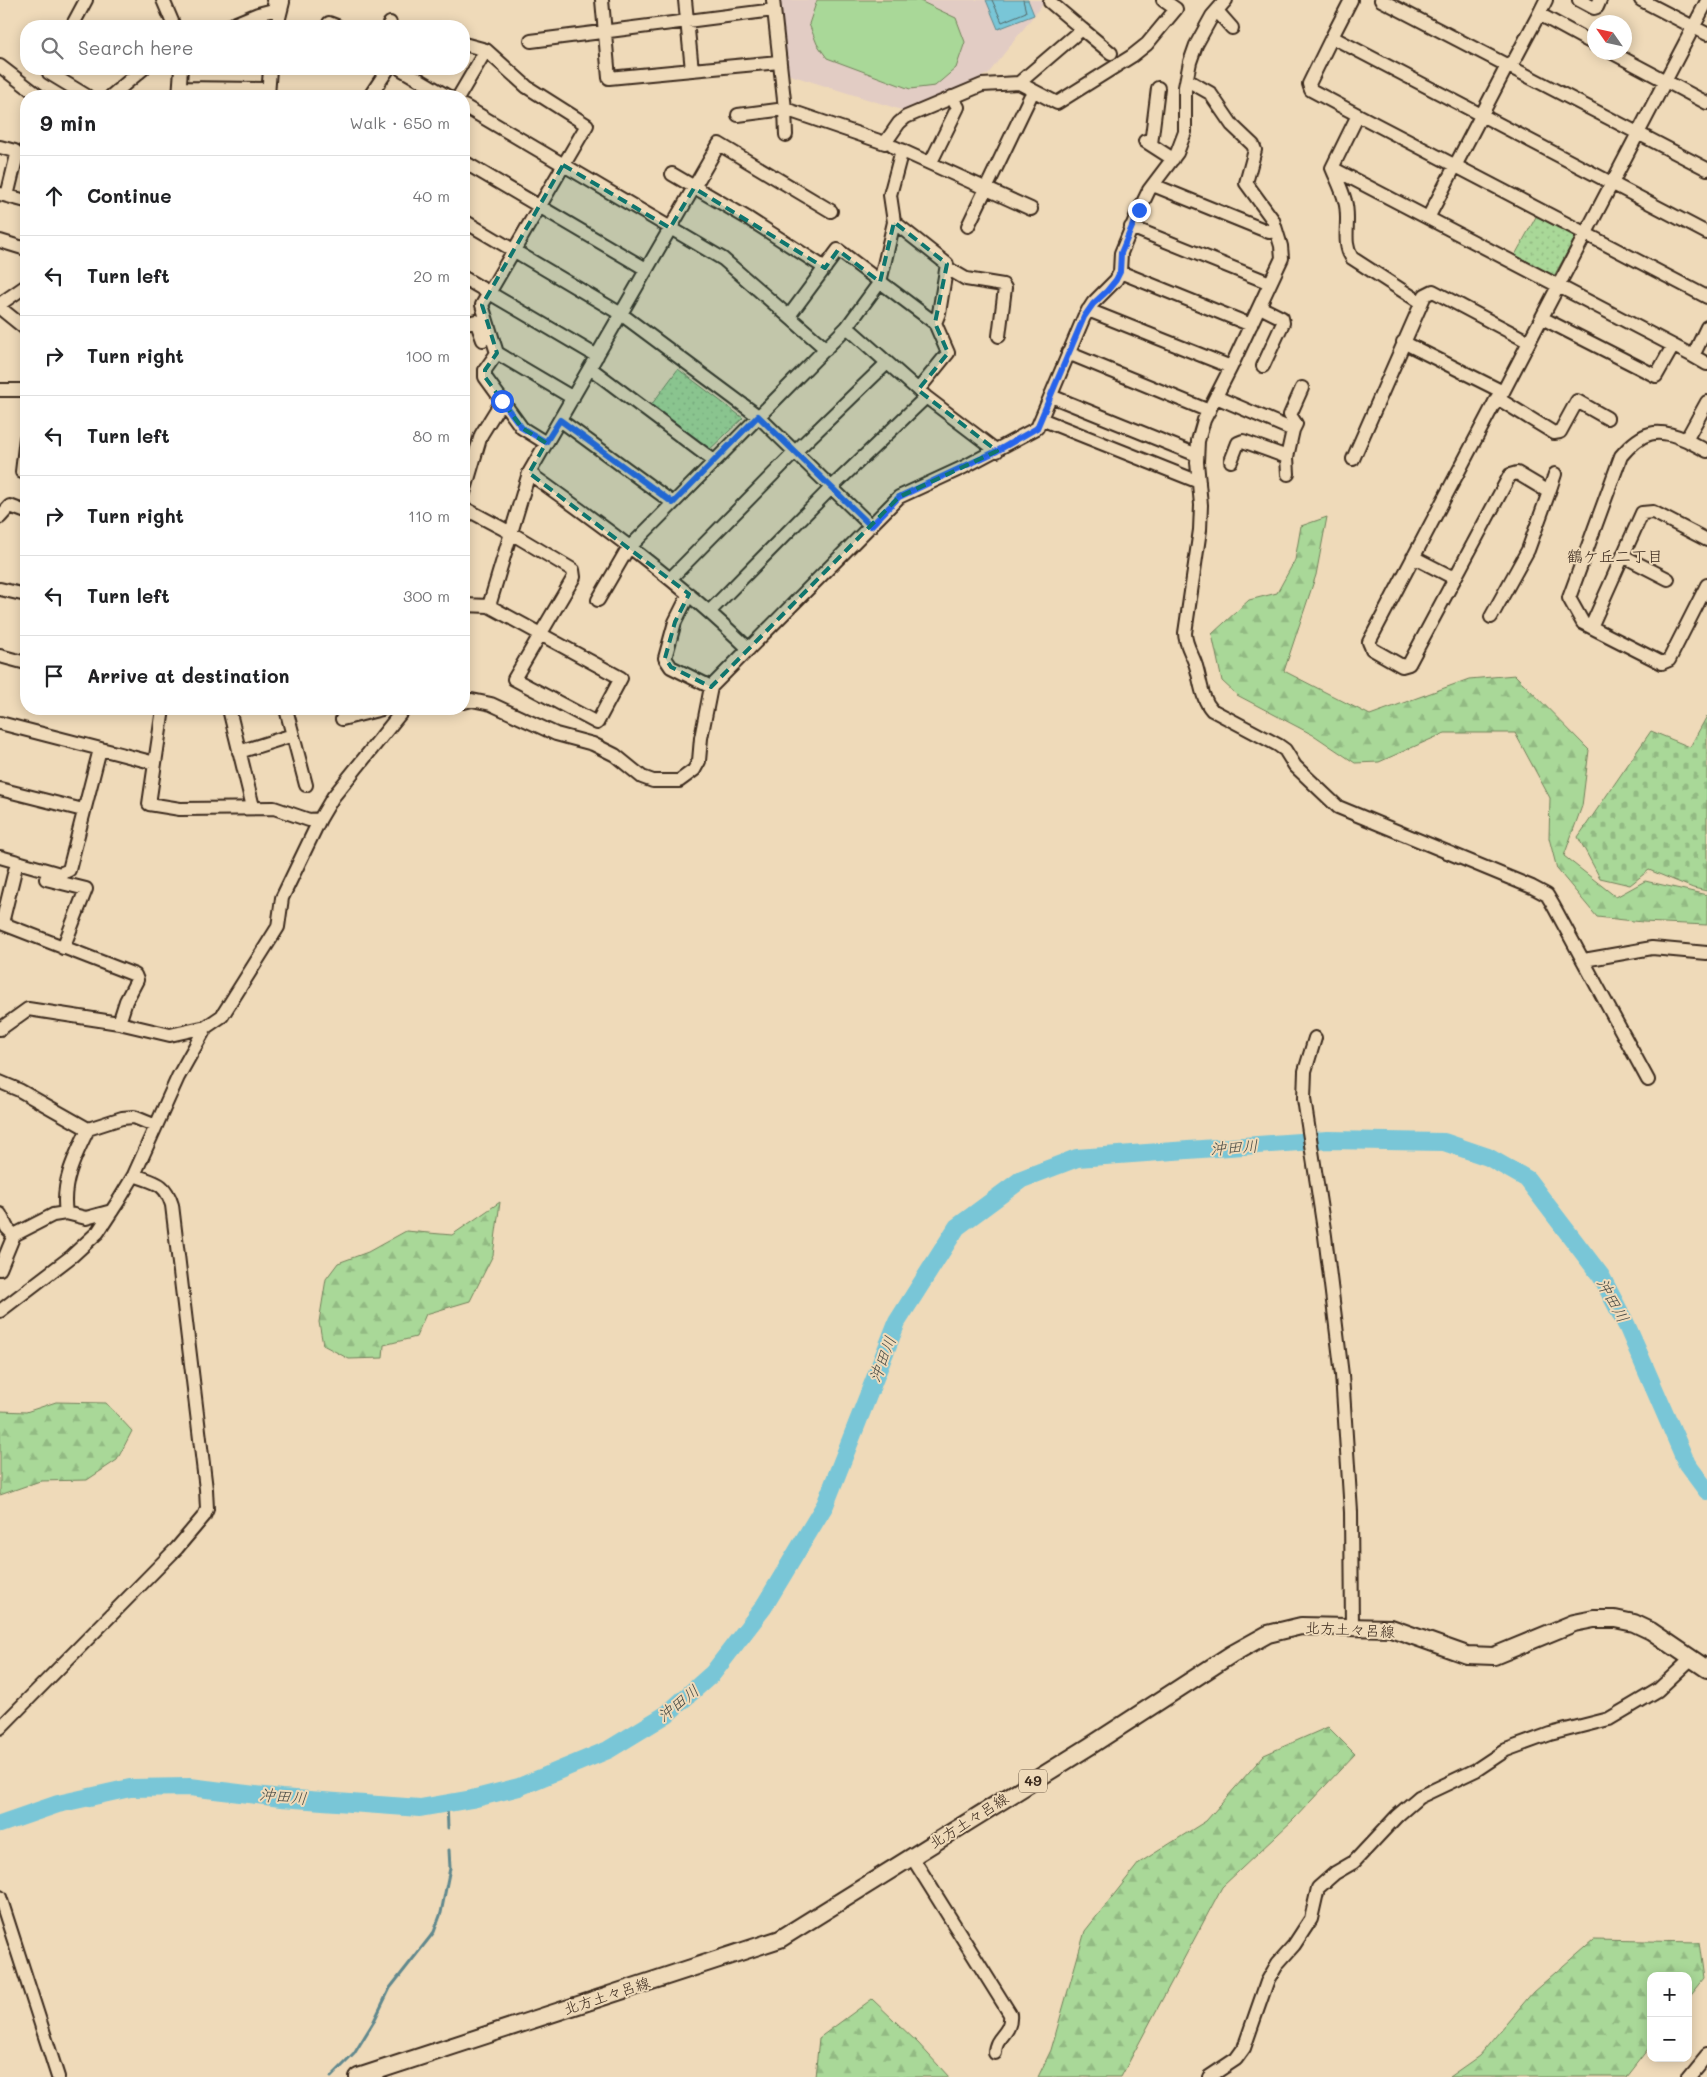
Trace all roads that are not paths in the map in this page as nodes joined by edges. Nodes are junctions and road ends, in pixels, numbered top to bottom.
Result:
1 (86, 0) edge
2 (163, 0) edge
3 (602, 0) edge
4 (685, 0) edge
5 (1163, 0) edge
6 (1226, 0) edge
7 (1352, 0) edge
8 (1381, 0) edge
9 (1546, 0) edge
10 (1579, 0) edge
11 (1600, 0) edge
12 (1641, 0) edge
13 (1707, 1) edge
14 (1050, 2) dead end
15 (279, 3) edge
16 (1180, 4) edge
17 (774, 5) edge
18 (1217, 10) junction
19 (1539, 14) junction
20 (75, 20) edge
21 (171, 20) edge
22 (244, 20) edge
23 (278, 20) edge
24 (687, 21) junction
25 (1693, 27) junction
26 (1232, 28) dead end
27 (1082, 30) junction
28 (604, 32) junction
29 (1707, 34) edge
30 (1332, 38) junction
31 (1587, 40) edge
32 (531, 41) dead end
33 (470, 46) edge
34 (486, 50) junction
35 (1111, 53) dead end
36 (1625, 60) edge
37 (779, 62) junction
38 (1507, 66) junction
39 (1, 69) edge
40 (692, 70) junction
41 (52, 75) edge
42 (136, 75) edge
43 (180, 75) edge
44 (269, 75) edge
45 (384, 75) edge
46 (411, 75) edge
47 (1187, 80) junction
48 (1665, 82) junction
49 (1018, 83) junction
50 (1158, 88) dead end
51 (31, 90) edge
52 (77, 90) edge
53 (118, 90) edge
54 (179, 90) edge
55 (268, 90) edge
56 (374, 90) edge
57 (438, 90) edge
58 (463, 90) edge
59 (1032, 91) junction
60 (952, 97) junction
61 (1707, 103) edge
62 (785, 109) junction
63 (470, 110) edge
64 (738, 115) dead end
65 (1358, 115) junction
66 (1482, 116) junction
67 (1638, 134) junction
68 (786, 135) dead end
69 (885, 143) junction
70 (0, 147) edge
71 (902, 150) junction
72 (1173, 159) junction
73 (931, 162) junction
74 (563, 165) junction
75 (470, 166) edge
76 (1456, 166) junction
77 (1332, 168) junction
78 (1707, 169) edge
79 (672, 174) dead end
80 (1612, 184) junction
81 (1152, 185) junction
82 (694, 188) junction
83 (986, 188) junction
84 (4, 195) edge
85 (20, 199) edge
86 (538, 206) junction
87 (1031, 209) dead end
88 (831, 211) dead end
89 (1428, 218) junction
90 (894, 222) junction
91 (470, 225) edge
92 (968, 226) dead end
93 (1131, 227) junction
94 (670, 228) junction
95 (1276, 232) junction
96 (1707, 233) edge
97 (1586, 234) junction
98 (0, 241) edge
99 (20, 247) edge
100 (513, 251) junction
101 (825, 268) junction
102 (947, 268) junction
103 (646, 269) junction
104 (1120, 272) junction
105 (470, 282) edge
106 (880, 282) junction
107 (1270, 283) junction
108 (1558, 286) junction
109 (20, 290) edge
110 (488, 292) junction
111 (1707, 297) edge
112 (1420, 302) junction
113 (0, 304) edge
114 (1260, 307) junction
115 (0, 308) edge
116 (1088, 310) junction
117 (621, 314) junction
118 (789, 316) junction
119 (1542, 318) junction
120 (470, 322) edge
121 (935, 323) junction
122 (20, 324) edge
123 (1251, 325) junction
124 (847, 327) junction
125 (1707, 327) edge
126 (999, 336) dead end
127 (483, 340) dead end
128 (1404, 342) junction
129 (1529, 342) junction
130 (1673, 346) junction
131 (826, 349) junction
132 (1068, 352) junction
133 (497, 353) junction
134 (597, 356) junction
135 (1693, 356) junction
136 (887, 363) junction
137 (1707, 364) edge
138 (1264, 366) dead end
139 (1231, 367) junction
140 (590, 368) junction
141 (1302, 388) dead end
142 (0, 390) edge
143 (20, 390) edge
144 (922, 394) junction
145 (1500, 395) junction
146 (1051, 396) junction
147 (1216, 397) junction
148 (573, 398) junction
149 (502, 401) junction
150 (1707, 402) edge
151 (1209, 411) junction
152 (758, 416) junction
153 (1607, 418) dead end
154 (1041, 419) junction
155 (560, 420) junction
156 (1293, 430) junction
157 (1686, 440) junction
158 (546, 442) junction
159 (796, 451) junction
160 (997, 451) junction
161 (1707, 451) edge
162 (1198, 454) junction
163 (1287, 457) junction
164 (1353, 459) dead end
165 (714, 461) junction
166 (1231, 461) dead end
167 (470, 471) edge
168 (529, 473) junction
169 (1288, 474) dead end
170 (1555, 474) dead end
171 (1199, 482) junction
172 (832, 487) junction
173 (1549, 492) junction
174 (673, 503) junction
175 (20, 510) edge
176 (470, 511) edge
177 (0, 517) edge
178 (871, 526) junction
179 (511, 533) junction
180 (1707, 540) edge
181 (630, 546) junction
182 (1623, 556) junction
183 (1413, 557) junction
184 (671, 578) junction
185 (1454, 578) junction
186 (1668, 579) dead end
187 (1707, 584) edge
188 (0, 589) edge
189 (20, 594) edge
190 (689, 594) junction
191 (598, 600) dead end
192 (470, 604) edge
193 (489, 606) junction
194 (710, 610) junction
195 (1491, 617) dead end
196 (1591, 627) junction
197 (541, 634) junction
198 (749, 649) junction
199 (0, 656) edge
200 (20, 661) edge
201 (711, 687) junction
202 (470, 700) edge
203 (162, 715) edge
204 (230, 715) edge
205 (288, 715) edge
206 (358, 715) edge
207 (399, 715) edge
208 (342, 719) dead end
209 (0, 723) edge
210 (293, 735) junction
211 (100, 749) junction
212 (239, 752) junction
213 (155, 763) junction
214 (306, 785) dead end
215 (0, 788) edge
216 (253, 807) junction
217 (83, 810) junction
218 (320, 819) junction
219 (0, 857) edge
220 (0, 866) edge
221 (15, 870) junction
222 (0, 922) edge
223 (63, 948) junction
224 (1707, 954) edge
225 (1584, 960) junction
226 (119, 1023) junction
227 (206, 1027) junction
228 (0, 1029) edge
229 (1315, 1038) dead end
230 (1648, 1080) dead end
231 (0, 1082) edge
232 (156, 1126) junction
233 (88, 1129) junction
234 (134, 1175) junction
235 (112, 1211) junction
236 (66, 1213) junction
237 (0, 1214) edge
238 (14, 1234) junction
239 (0, 1268) edge
240 (0, 1311) edge
241 (1352, 1627) junction
242 (1692, 1658) junction
243 (1707, 1669) edge
244 (0, 1728) edge
245 (912, 1857) junction
246 (0, 1897) edge
247 (995, 2053) dead end
248 (1707, 2055) edge
249 (58, 2077) edge
250 (358, 2077) edge
251 (1209, 2077) edge
252 (1689, 2077) edge

1 - 20 street
2 - 21 street
3 - 28 street
4 - 24 street
5 - 16 street
6 - 18 street
7 - 30 street
8 - 38 street
9 - 19 street
10 - 11 street
12 - 25 street
13 - 25 street
14 - 27 street
15 - 22 street
15 - 23 street
16 - 59 street
17 - 24 street
17 - 37 street
18 - 26 street
18 - 47 street
19 - 31 street
19 - 38 street
24 - 28 street
24 - 40 street
25 - 29 street
25 - 48 street
27 - 35 street
27 - 49 street
28 - 32 street
28 - 40 street
30 - 65 street
30 - 66 street
33 - 34 street
34 - 58 street
34 - 74 street
36 - 48 street
37 - 40 street
37 - 62 street
38 - 66 street
38 - 67 street
39 - 51 street
41 - 52 street
42 - 53 street
43 - 54 street
44 - 55 street
45 - 56 street
46 - 57 street
47 - 72 street
47 - 95 street
48 - 61 street
48 - 67 street
49 - 59 street
49 - 60 street
50 - 72 street
59 - 83 street
60 - 69 street
60 - 73 street
62 - 64 street
62 - 68 street
62 - 69 street
63 - 74 street
65 - 76 street
65 - 77 street
66 - 76 street
66 - 80 street
67 - 78 street
67 - 80 street
69 - 71 street
70 - 84 street
71 - 73 street
71 - 90 street
72 - 81 street
73 - 83 street
74 - 86 street
74 - 94 street
75 - 86 street
76 - 89 street
76 - 97 street
77 - 89 street
77 - 112 street
79 - 82 street
80 - 96 street
80 - 97 street
81 - 93 street
81 - 95 street
82 - 88 street
82 - 94 street
82 - 101 street
83 - 87 street
83 - 92 street
84 - 85 street
86 - 100 street
86 - 103 street
89 - 108 street
90 - 102 street
90 - 106 street
91 - 100 street
93 - 104 street
93 - 107 street
94 - 103 street
94 - 118 street
95 - 107 street
97 - 108 street
97 - 111 street
98 - 99 street
100 - 110 street
100 - 117 street
101 - 106 street
101 - 118 street
102 - 121 street
102 - 126 street
103 - 117 street
104 - 116 street
104 - 123 street
105 - 110 street
106 - 121 street
106 - 124 street
107 - 114 street
108 - 119 street
108 - 130 street
109 - 113 street
110 - 133 street
110 - 134 street
112 - 128 street
112 - 129 street
114 - 123 street
114 - 138 street
115 - 122 street
116 - 132 street
116 - 139 street
117 - 134 street
117 - 152 street
118 - 131 street
119 - 129 street
119 - 130 street
120 - 127 street
121 - 144 street
123 - 139 street
124 - 131 street
124 - 136 street
125 - 135 street
128 - 145 street
128 - 164 street
129 - 145 street
130 - 135 street
131 - 152 street
132 - 146 street
132 - 151 street
133 - 148 street
133 - 149 street
134 - 140 street
135 - 137 street
136 - 144 street
136 - 159 street
139 - 147 street
140 - 148 street
140 - 165 street
141 - 156 street
142 - 143 street
144 - 160 street
144 - 172 street
145 - 153 street
145 - 183 street
146 - 154 street
146 - 162 street
147 - 151 street
147 - 156 street
148 - 155 street
149 - 158 street
149 - 167 street
150 - 157 street
151 - 162 street
152 - 159 street
152 - 165 street
154 - 160 street
154 - 171 street
155 - 158 street
155 - 174 street
156 - 163 street
157 - 161 street
157 - 196 street
158 - 168 street
159 - 172 street
159 - 184 street
160 - 178 street
162 - 171 street
163 - 166 street
163 - 169 street
165 - 174 street
168 - 179 street
168 - 181 street
170 - 173 street
171 - 225 street
172 - 178 street
172 - 194 street
173 - 185 street
173 - 195 street
174 - 181 street
175 - 177 street
176 - 179 street
178 - 198 street
179 - 193 street
179 - 197 street
180 - 182 street
181 - 184 street
181 - 191 street
182 - 186 street
182 - 196 street
183 - 185 street
183 - 185 street
184 - 190 street
187 - 196 street
188 - 189 street
190 - 194 street
190 - 201 street
192 - 193 street
193 - 197 street
194 - 198 street
197 - 197 street
198 - 201 street
199 - 200 street
201 - 202 street
203 - 213 street
204 - 212 street
205 - 210 street
206 - 208 street
207 - 218 street
209 - 211 street
210 - 212 street
210 - 214 street
211 - 213 street
211 - 217 street
212 - 216 street
213 - 216 street
215 - 217 street
216 - 218 street
217 - 219 street
218 - 227 street
220 - 221 street
221 - 222 street
221 - 223 street
222 - 223 street
223 - 226 street
224 - 225 street
225 - 230 street
226 - 227 street
226 - 228 street
227 - 232 street
229 - 241 street
231 - 233 street
232 - 233 street
232 - 234 street
233 - 236 street
234 - 235 street
234 - 244 street
235 - 236 street
235 - 240 street
236 - 238 street
237 - 238 street
238 - 239 street
241 - 242 main road, 北方土々呂線 / 49
241 - 245 main road, 北方土々呂線 / 49
242 - 243 main road, 北方土々呂線 / 49
242 - 251 street
245 - 247 street
245 - 250 main road, 北方土々呂線 / 49
246 - 249 street
248 - 252 street

